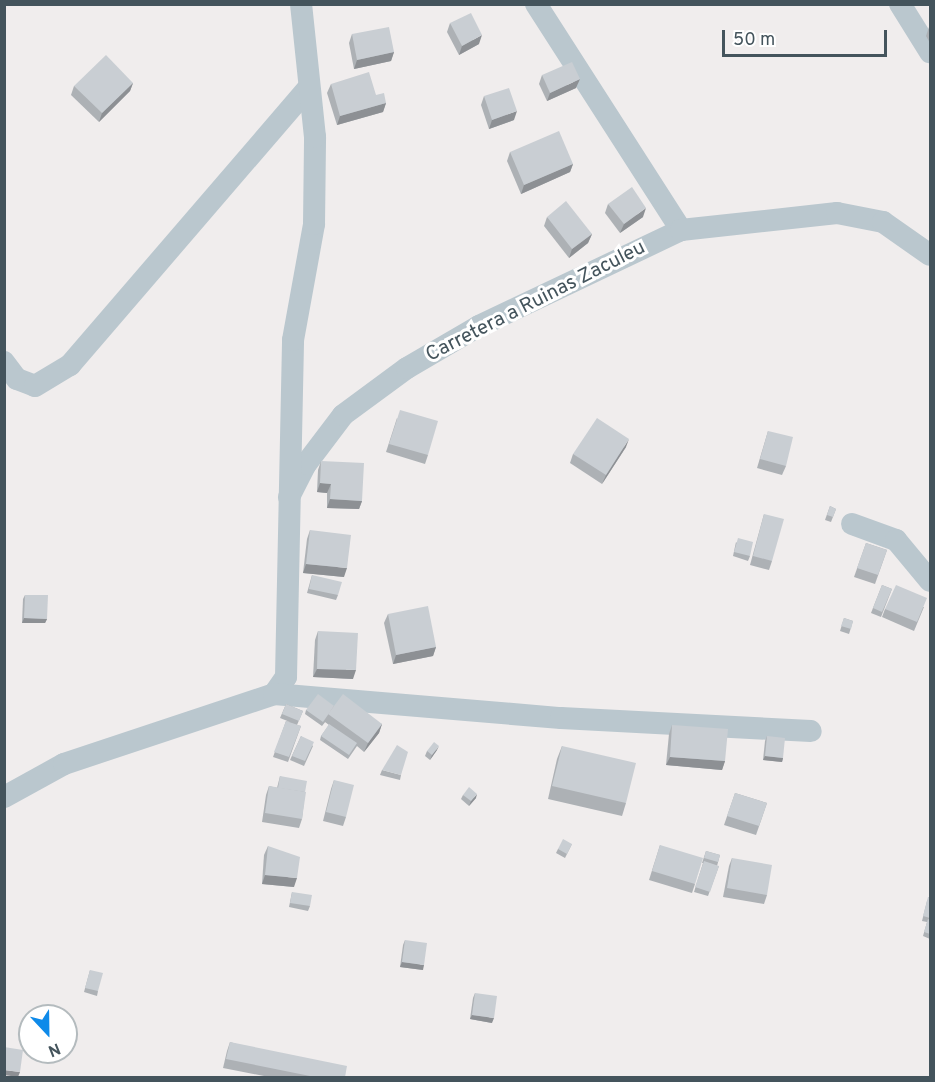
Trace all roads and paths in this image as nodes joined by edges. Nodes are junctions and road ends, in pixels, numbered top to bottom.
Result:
1 (301, 4) edge
2 (536, 4) edge
3 (900, 4) edge
4 (930, 52) edge
5 (307, 89) junction
6 (681, 230) junction
7 (930, 255) edge
8 (4, 362) edge
9 (289, 497) junction
10 (852, 524) dead end
11 (930, 581) edge
12 (274, 694) junction
13 (811, 730) dead end
14 (4, 797) edge

1 - 5 street
2 - 6 street
3 - 4 street
5 - 8 street
5 - 9 street
6 - 7 street, Carretera a Ruinas Zaculeu
6 - 9 street, Carretera a Ruinas Zaculeu
9 - 12 street
10 - 11 street
12 - 13 street
12 - 14 street

